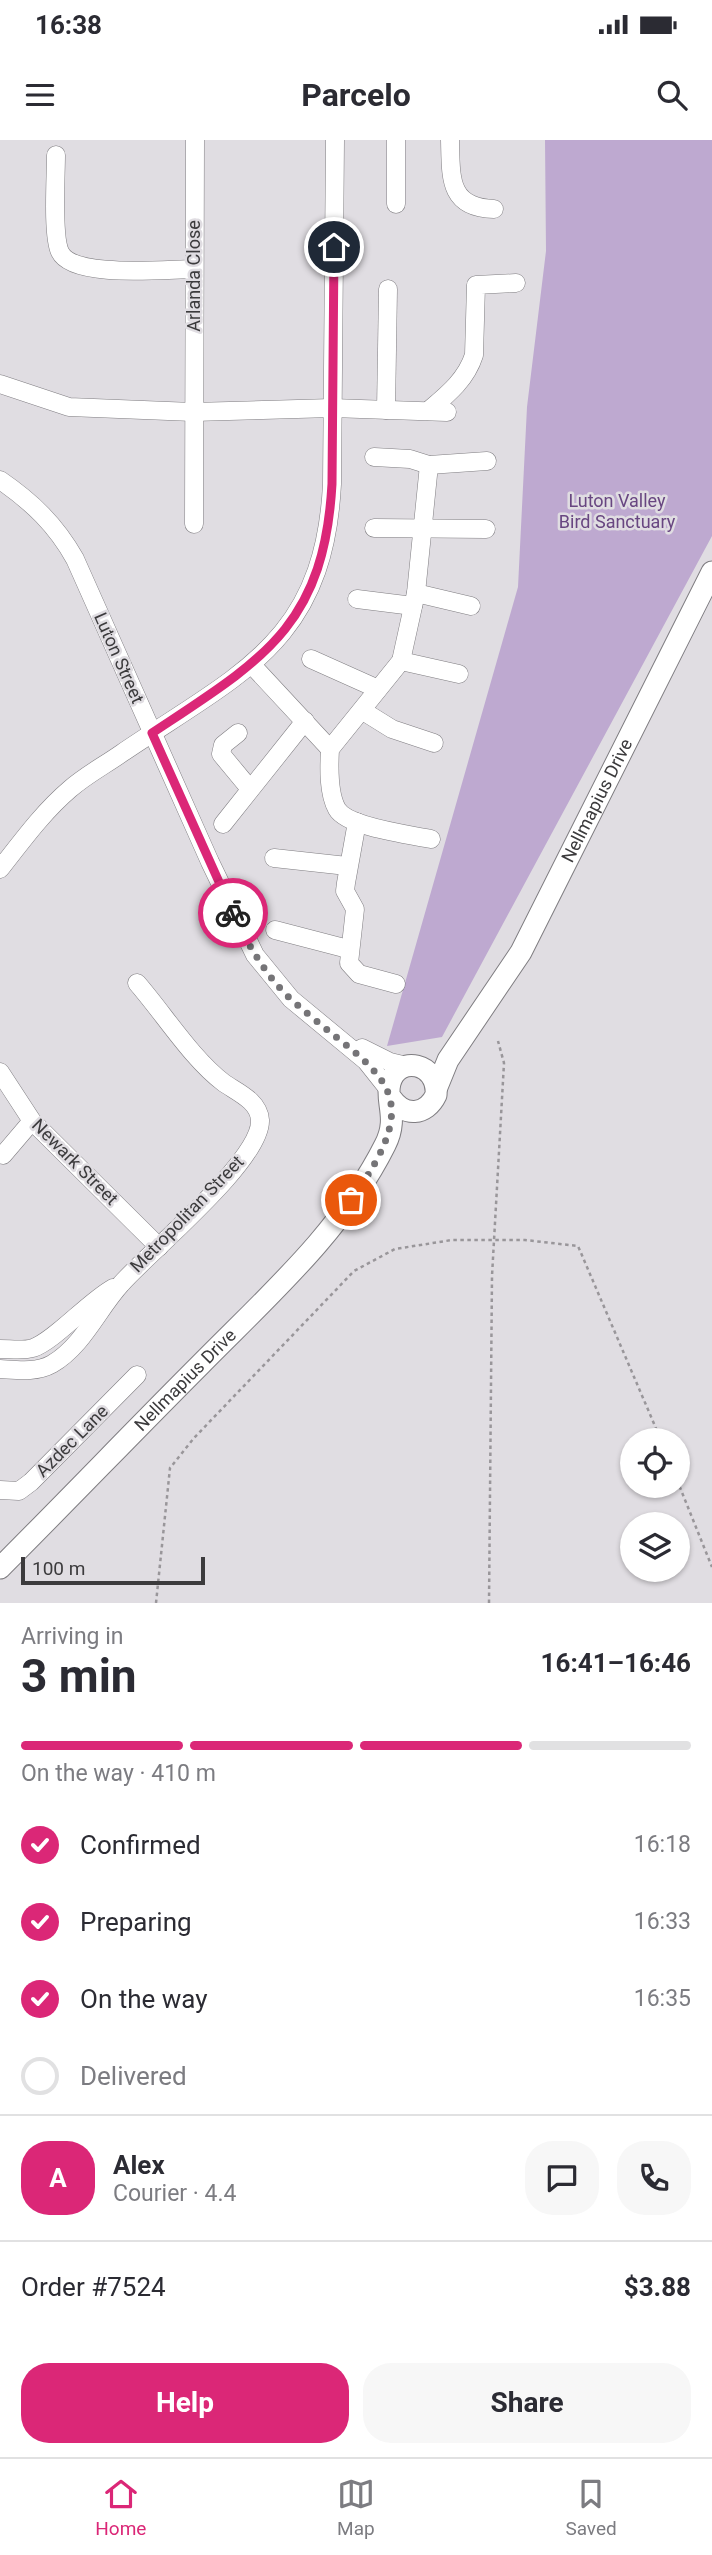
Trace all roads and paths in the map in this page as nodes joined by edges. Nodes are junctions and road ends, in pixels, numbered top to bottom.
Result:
1 (195, 140) edge
2 (335, 140) edge
3 (396, 140) edge
4 (450, 140) edge
5 (56, 155) dead end
6 (396, 204) dead end
7 (494, 209) dead end
8 (194, 269) junction
9 (516, 283) dead end
10 (388, 289) dead end
11 (0, 384) edge
12 (332, 408) junction
13 (386, 410) junction
14 (428, 411) junction
15 (193, 412) junction
16 (447, 412) dead end
17 (374, 457) dead end
18 (487, 461) dead end
19 (429, 465) junction
20 (0, 480) edge
21 (194, 524) dead end
22 (374, 528) dead end
23 (424, 529) junction
24 (486, 529) dead end
25 (712, 572) edge
26 (357, 599) dead end
27 (414, 599) junction
28 (471, 606) dead end
29 (311, 659) dead end
30 (401, 661) junction
31 (252, 665) junction
32 (459, 674) dead end
33 (378, 689) junction
34 (363, 711) junction
35 (305, 721) junction
36 (152, 733) junction
37 (238, 733) dead end
38 (434, 743) dead end
39 (330, 749) junction
40 (250, 789) junction
41 (356, 822) junction
42 (223, 824) dead end
43 (431, 839) dead end
44 (274, 858) dead end
45 (347, 866) junction
46 (0, 869) edge
47 (275, 930) dead end
48 (348, 949) junction
49 (137, 983) dead end
50 (396, 984) dead end
51 (475, 1024) junction
52 (326, 1027) junction
53 (498, 1041) dead end
54 (411, 1066) junction
55 (0, 1072) edge
56 (437, 1087) junction
57 (390, 1094) junction
58 (419, 1112) junction
59 (32, 1121) junction
60 (3, 1155) dead end
61 (362, 1185) junction
62 (493, 1242) junction
63 (159, 1247) junction
64 (119, 1285) junction
65 (0, 1349) edge
66 (0, 1368) edge
67 (137, 1375) dead end
68 (656, 1428) edge
69 (0, 1490) edge
70 (684, 1498) edge
71 (712, 1567) edge
72 (0, 1568) edge
73 (156, 1603) edge
74 (489, 1603) edge

1 - 8 street, Arlanda Close
2 - 12 street
3 - 6 street
4 - 7 street
5 - 8 street
8 - 15 street, Arlanda Close
9 - 14 street
10 - 13 street
11 - 15 street
12 - 13 street
12 - 15 street
12 - 31 street
13 - 14 street
14 - 16 street
15 - 21 street, Arlanda Close
17 - 19 street
18 - 19 street
19 - 23 street
20 - 36 street, Luton Street
22 - 23 street
23 - 24 street
23 - 27 street
25 - 51 main road, Nellmapius Drive
26 - 27 street
27 - 28 street
27 - 30 street
29 - 33 street
30 - 32 street
30 - 33 street
31 - 35 street
31 - 36 street
33 - 34 street
34 - 38 street
34 - 39 street
35 - 39 street
35 - 40 street
36 - 46 street
36 - 52 street, Luton Street
37 - 40 street
39 - 41 street
40 - 42 street
41 - 43 street
41 - 45 street
44 - 45 street
45 - 48 street
47 - 48 street
48 - 50 street
49 - 63 street, Metropolitan Street
51 - 54 main road, Nellmapius Drive
51 - 56 main road, Nellmapius Drive
52 - 54 street, Luton Street
52 - 57 street, Luton Street
53 - 62 path
54 - 56 main road
54 - 57 main road
55 - 59 street, Newark Street
56 - 58 main road
57 - 58 main road
57 - 61 main road, Nellmapius Drive
58 - 61 main road, Nellmapius Drive
59 - 60 street
59 - 63 street, Newark Street
61 - 72 main road, Nellmapius Drive
62 - 68 path
62 - 73 path
62 - 74 path
63 - 64 street, Metropolitan Street
64 - 65 street, Metropolitan Street
64 - 66 street, Metropolitan Street
67 - 69 street, Azdec Lane
70 - 71 path

